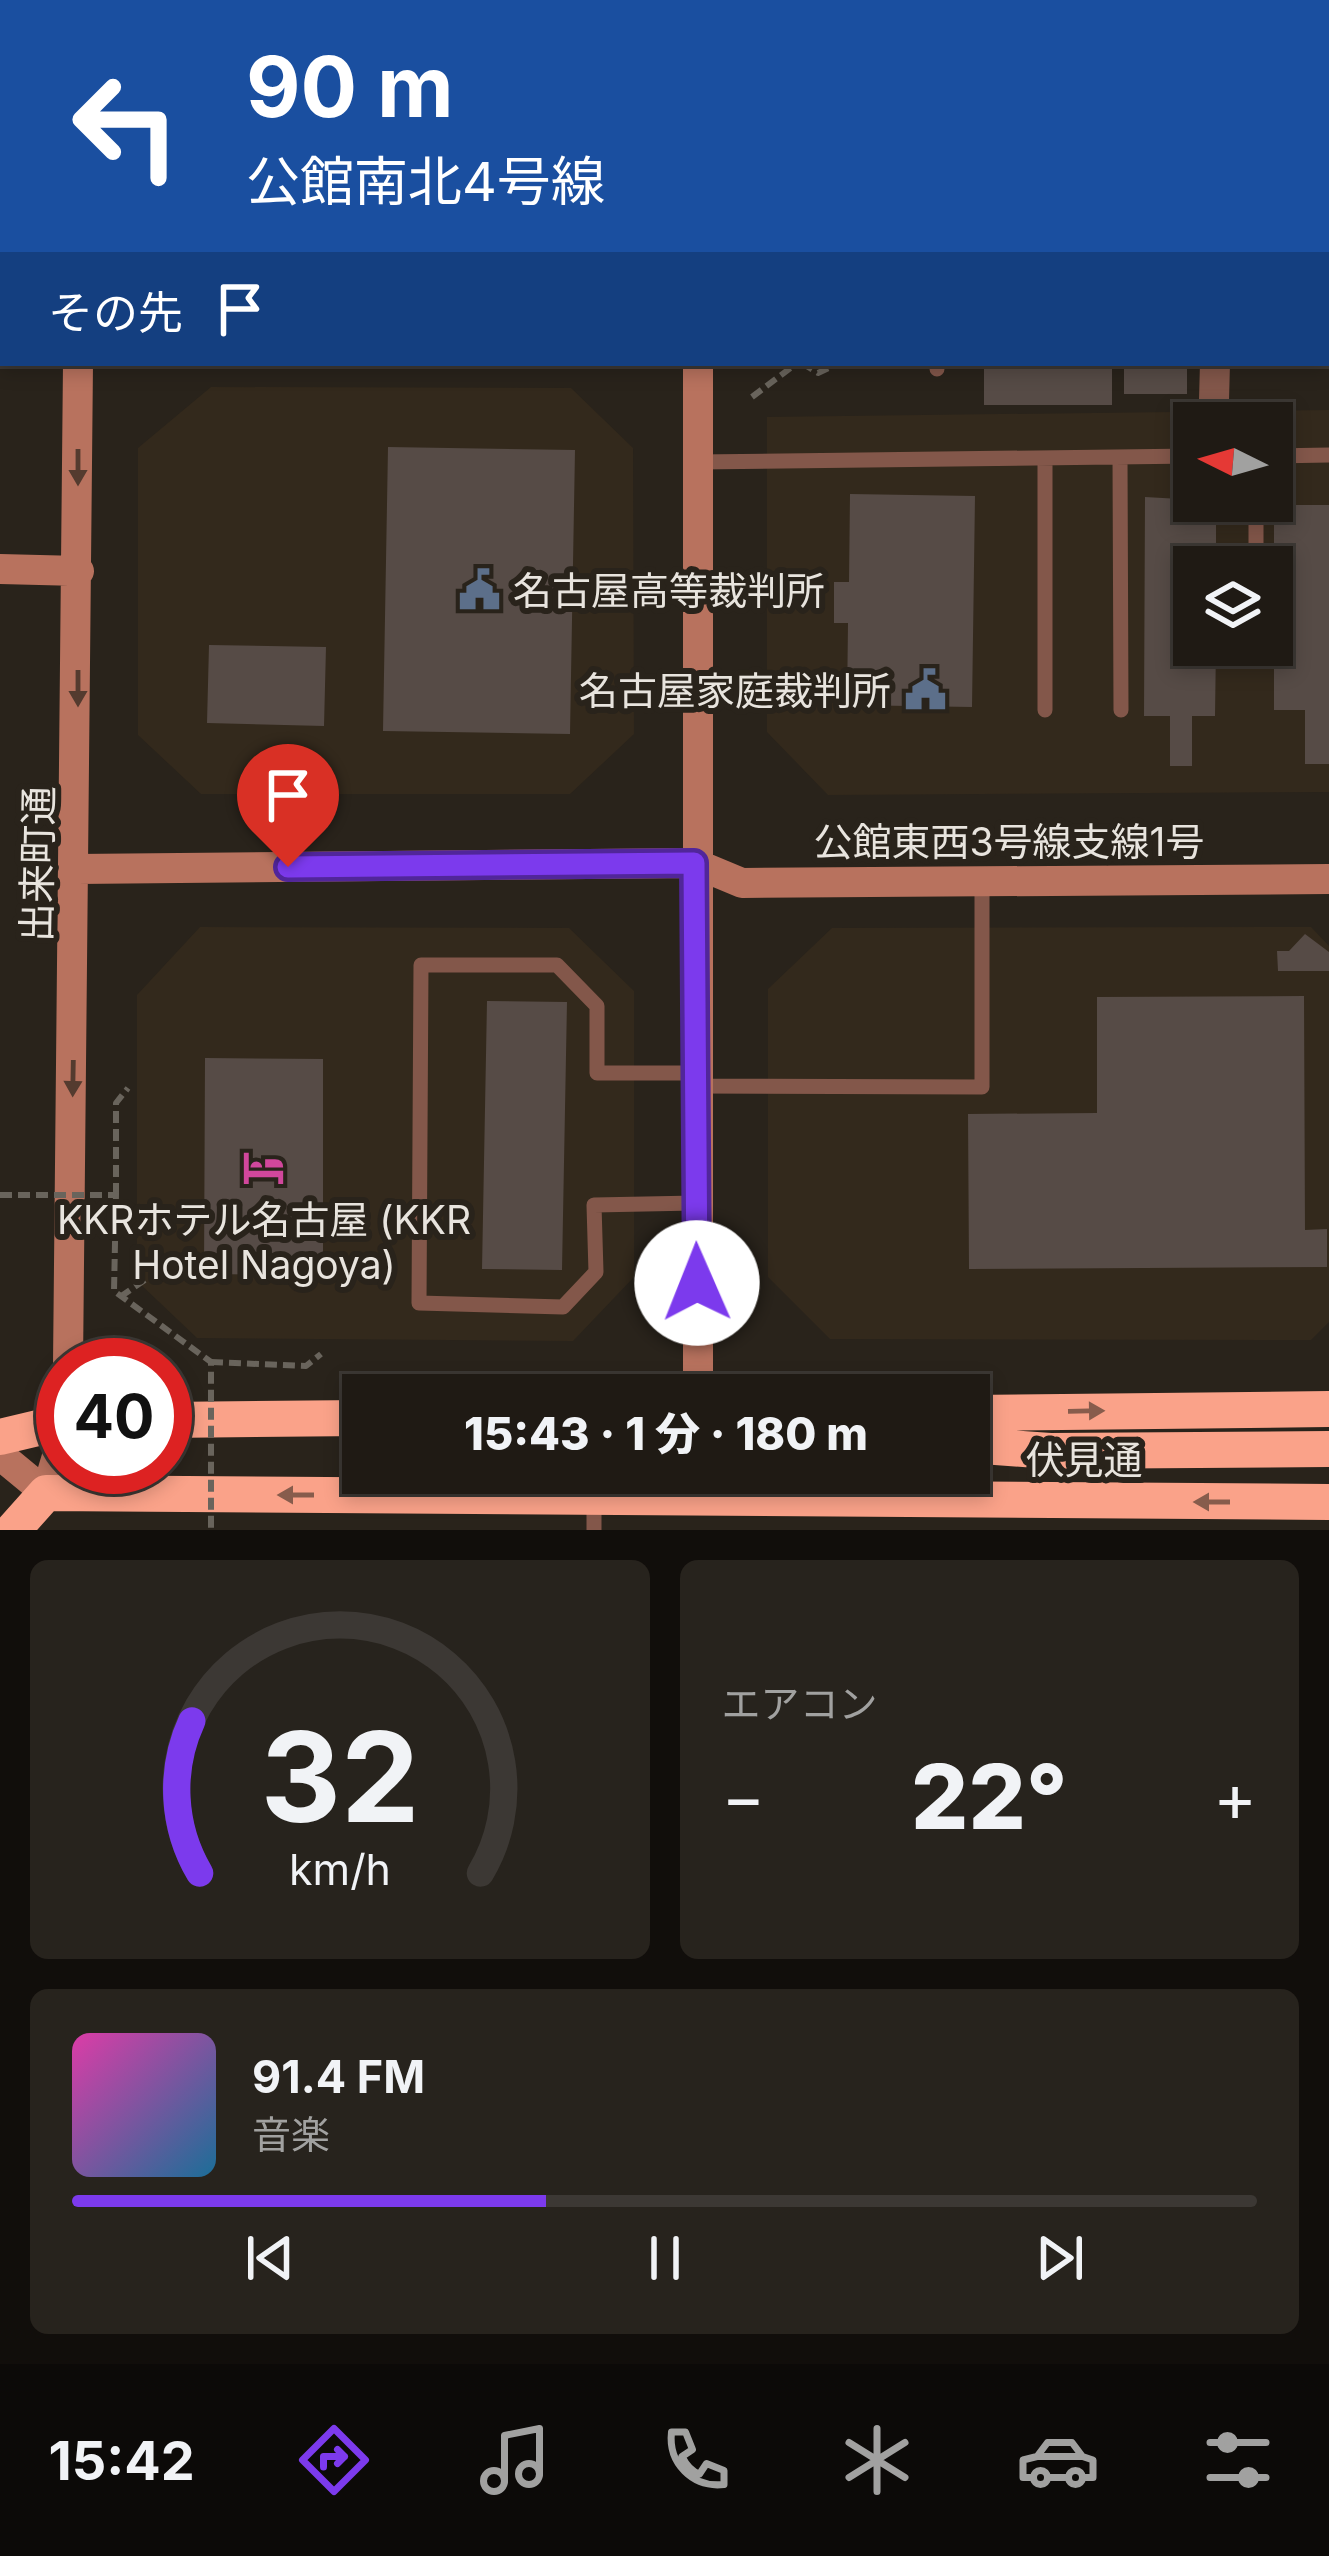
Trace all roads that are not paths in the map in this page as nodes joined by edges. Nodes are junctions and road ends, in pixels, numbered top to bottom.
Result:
1 (78, 366) edge
2 (698, 366) edge
3 (1214, 366) edge
4 (1214, 400) dead end
5 (1293, 455) edge
6 (1329, 455) edge
7 (1173, 456) edge
8 (1120, 457) junction
9 (1045, 458) junction
10 (697, 462) junction
11 (0, 569) edge
12 (79, 571) junction
13 (1046, 710) dead end
14 (1120, 710) dead end
15 (694, 863) junction
16 (77, 869) junction
17 (1329, 879) edge
18 (982, 880) junction
19 (696, 1080) junction
20 (696, 1202) junction
21 (68, 1338) edge
22 (698, 1374) edge
23 (1329, 1409) edge
24 (990, 1413) edge
25 (342, 1418) edge
26 (192, 1420) edge
27 (36, 1428) edge
28 (0, 1437) edge
29 (990, 1446) edge
30 (1329, 1449) edge
31 (0, 1455) edge
32 (36, 1485) edge
33 (45, 1494) edge
34 (72, 1494) edge
35 (1329, 1502) edge
36 (594, 1514) edge
37 (13, 1530) edge

1 -> 12 street, 出来町通
2 - 10 street
3 - 4 street
5 - 6 lane
7 - 8 lane
8 - 9 lane
8 - 14 lane
9 - 10 lane
9 - 13 lane
10 - 15 street
11 - 12 street
12 -> 16 street, 出来町通
15 - 16 street
15 - 18 street, 公館東西3号線支線1号
15 - 19 street
16 -> 21 street, 出来町通
17 - 18 street, 公館東西3号線支線1号
18 - 19 lane
19 - 20 street
19 - 20 lane
20 - 22 street
24 -> 23 highway, 伏見通
25 - 26 highway
27 - 28 highway
29 - 30 highway
31 - 32 street
33 - 37 highway
36 -> 34 highway, 伏見通
35 -> 36 highway, 伏見通

